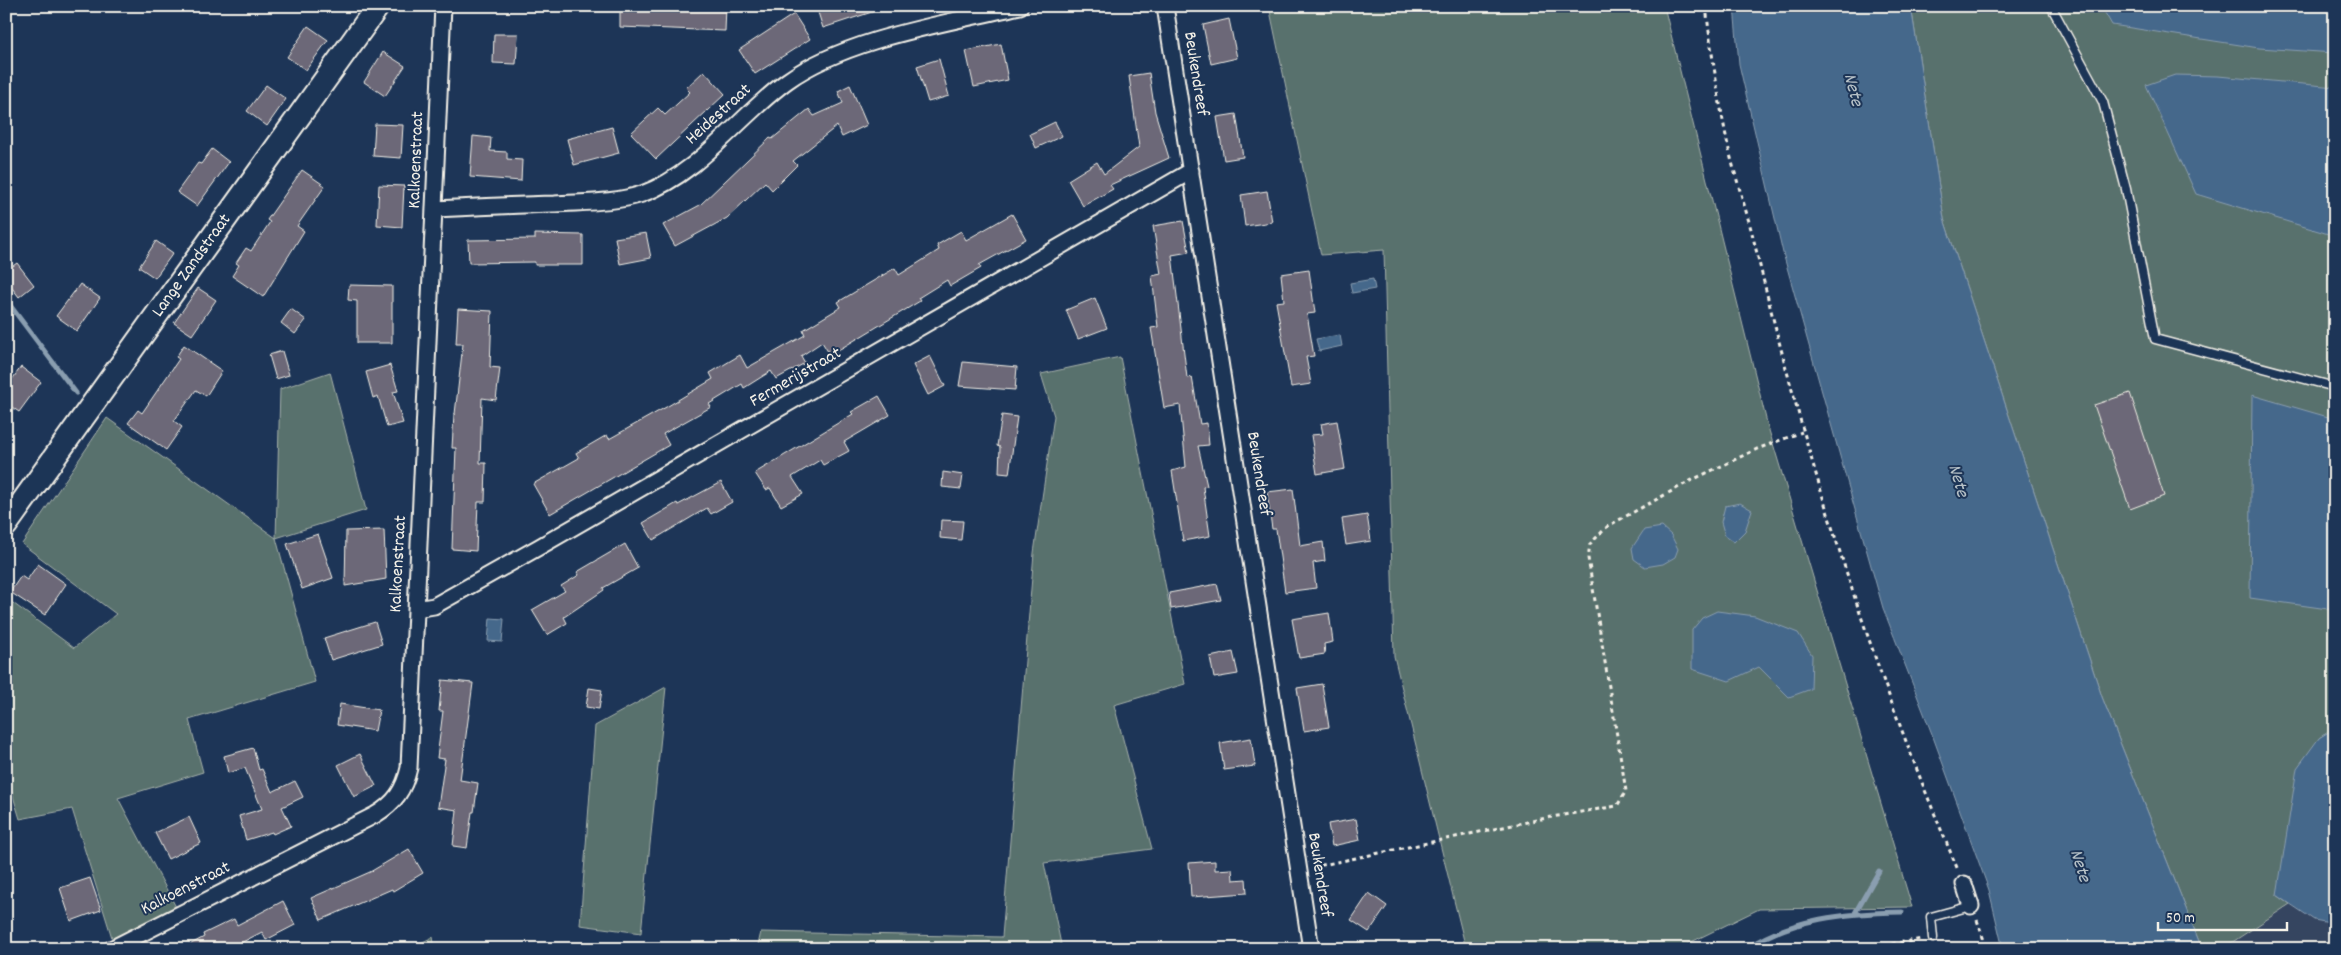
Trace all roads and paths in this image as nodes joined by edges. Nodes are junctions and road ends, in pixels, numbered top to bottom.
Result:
1 (378, 6) edge
2 (443, 6) edge
3 (1020, 6) edge
4 (1165, 6) edge
5 (1706, 6) edge
6 (2051, 6) edge
7 (1191, 171) junction
8 (434, 209) junction
9 (2335, 387) edge
10 (1802, 432) junction
11 (6, 525) edge
12 (416, 609) junction
13 (1299, 870) junction
14 (1964, 884) joint
15 (1972, 906) junction
16 (1933, 938) joint
17 (110, 949) edge
18 (1311, 949) edge
19 (1860, 949) edge
20 (1987, 949) edge

1 - 11 street, Lange Zandstraat
2 - 8 street, Kalkoenstraat
3 - 8 street, Heidestraat
4 - 7 street, Beukendreef
5 - 10 path
6 - 9 lane
7 - 12 street, Fermerijstraat
7 - 13 street, Beukendreef
8 - 12 street, Kalkoenstraat
10 - 13 path
10 - 14 path
12 - 17 street, Kalkoenstraat
13 - 18 street, Beukendreef
14 - 15 street
15 - 16 lane
15 - 20 path
16 - 19 path

